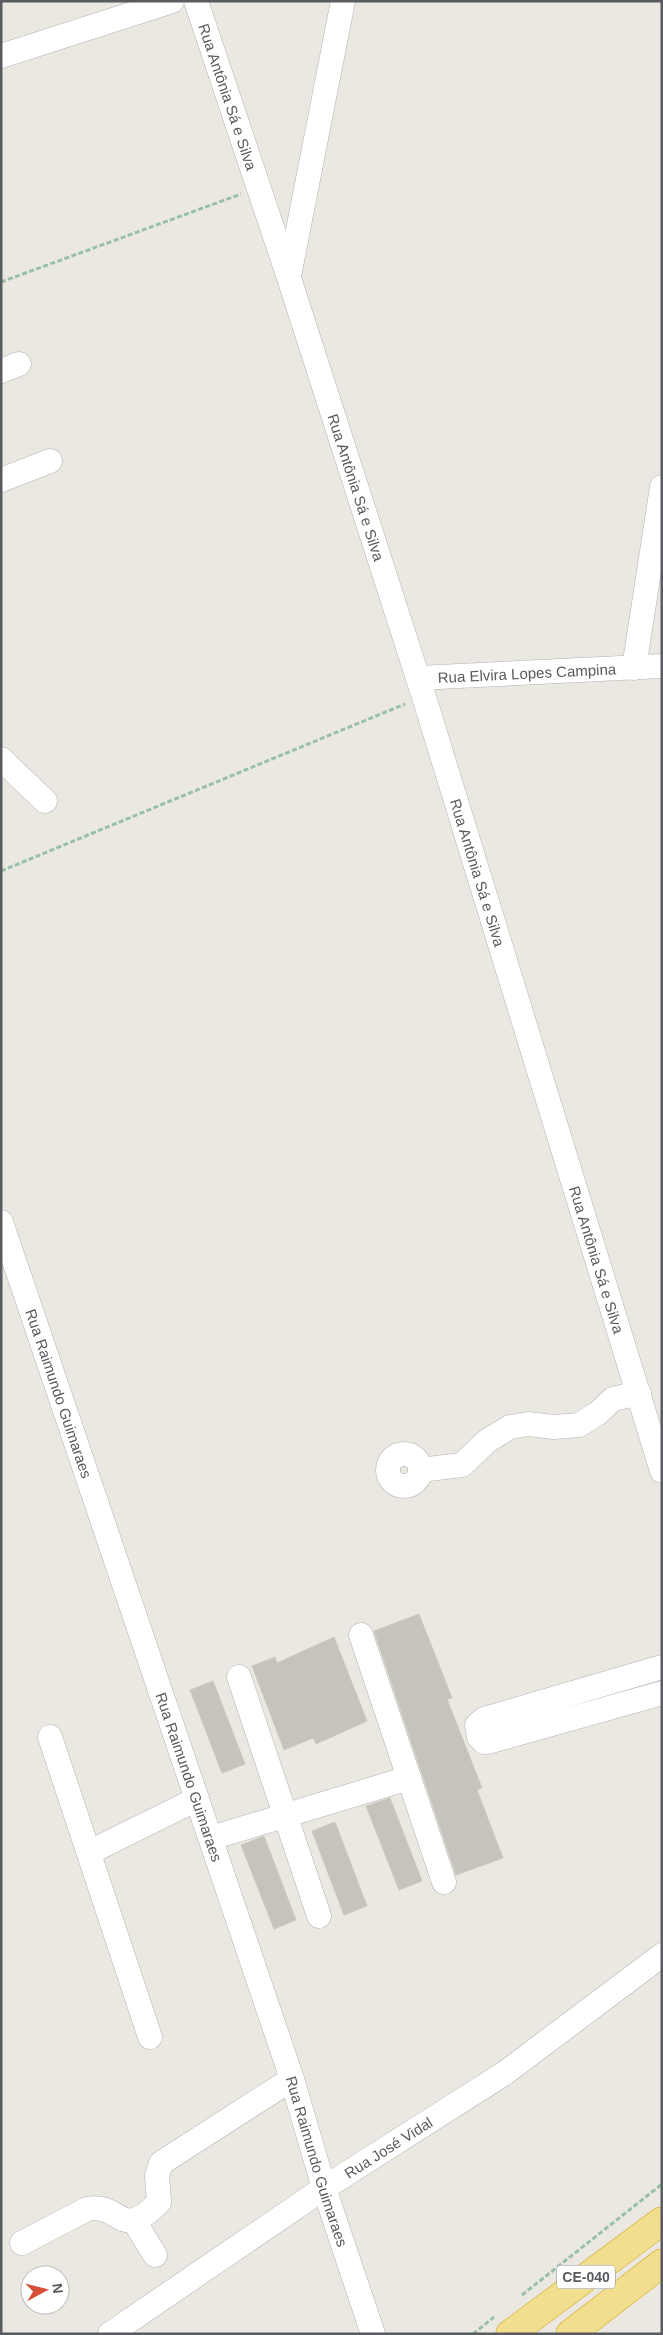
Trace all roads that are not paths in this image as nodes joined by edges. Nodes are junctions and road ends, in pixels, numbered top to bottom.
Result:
1 (172, 1) edge
2 (196, 1) edge
3 (343, 1) edge
4 (1, 56) edge
5 (289, 278) junction
6 (50, 462) dead end
7 (1, 480) edge
8 (662, 487) edge
9 (662, 666) edge
10 (634, 668) junction
11 (421, 687) junction
12 (1, 759) edge
13 (45, 801) dead end
14 (1, 1222) edge
15 (9, 1270) edge
16 (639, 1392) junction
17 (420, 1470) dead end
18 (662, 1471) edge
19 (361, 1635) dead end
20 (661, 1669) edge
21 (239, 1677) dead end
22 (662, 1693) edge
23 (567, 1695) junction
24 (573, 1719) junction
25 (50, 1737) dead end
26 (409, 1778) junction
27 (197, 1799) junction
28 (285, 1817) junction
29 (210, 1838) junction
30 (90, 1852) junction
31 (444, 1882) dead end
32 (319, 1916) dead end
33 (662, 1955) edge
34 (150, 2036) dead end
35 (292, 2078) junction
36 (324, 2188) junction
37 (134, 2221) junction
38 (662, 2221) edge
39 (22, 2243) dead end
40 (155, 2255) dead end
41 (662, 2262) edge
42 (503, 2325) edge
43 (110, 2334) edge
44 (374, 2334) edge
45 (570, 2334) edge

1 - 4 street
2 - 5 street, Rua Antônia Sá e Silva
3 - 5 street, Rua Antônia Sá e Silva
5 - 11 street, Rua Antônia Sá e Silva
6 - 7 street
8 - 10 street, Rua Elvira Lopes Campina
9 - 10 street, Rua Elvira Lopes Campina
10 - 11 street, Rua Elvira Lopes Campina
11 - 16 street, Rua Antônia Sá e Silva
12 - 13 street
14 - 15 street, Rua Raimundo Guimaraes
15 - 27 street, Rua Raimundo Guimaraes
16 - 17 street
16 - 18 street, Rua Antônia Sá e Silva
19 - 26 street
20 - 23 street
21 - 28 street
22 - 24 street
23 - 24 street
23 - 24 street
25 - 30 street
26 - 28 street
26 - 31 street
27 - 29 street, Rua Raimundo Guimaraes
27 - 30 street
28 - 29 street
28 - 32 street
29 - 35 street, Rua Raimundo Guimaraes
30 - 34 street
33 - 36 street, Rua José Vidal
35 - 36 street, Rua Raimundo Guimaraes
35 - 37 street
36 - 43 street, Rua José Vidal
36 - 44 street, Rua Raimundo Guimaraes
37 - 39 street
37 - 40 street
38 - 42 highway, CE-040
41 - 45 highway, CE-040

